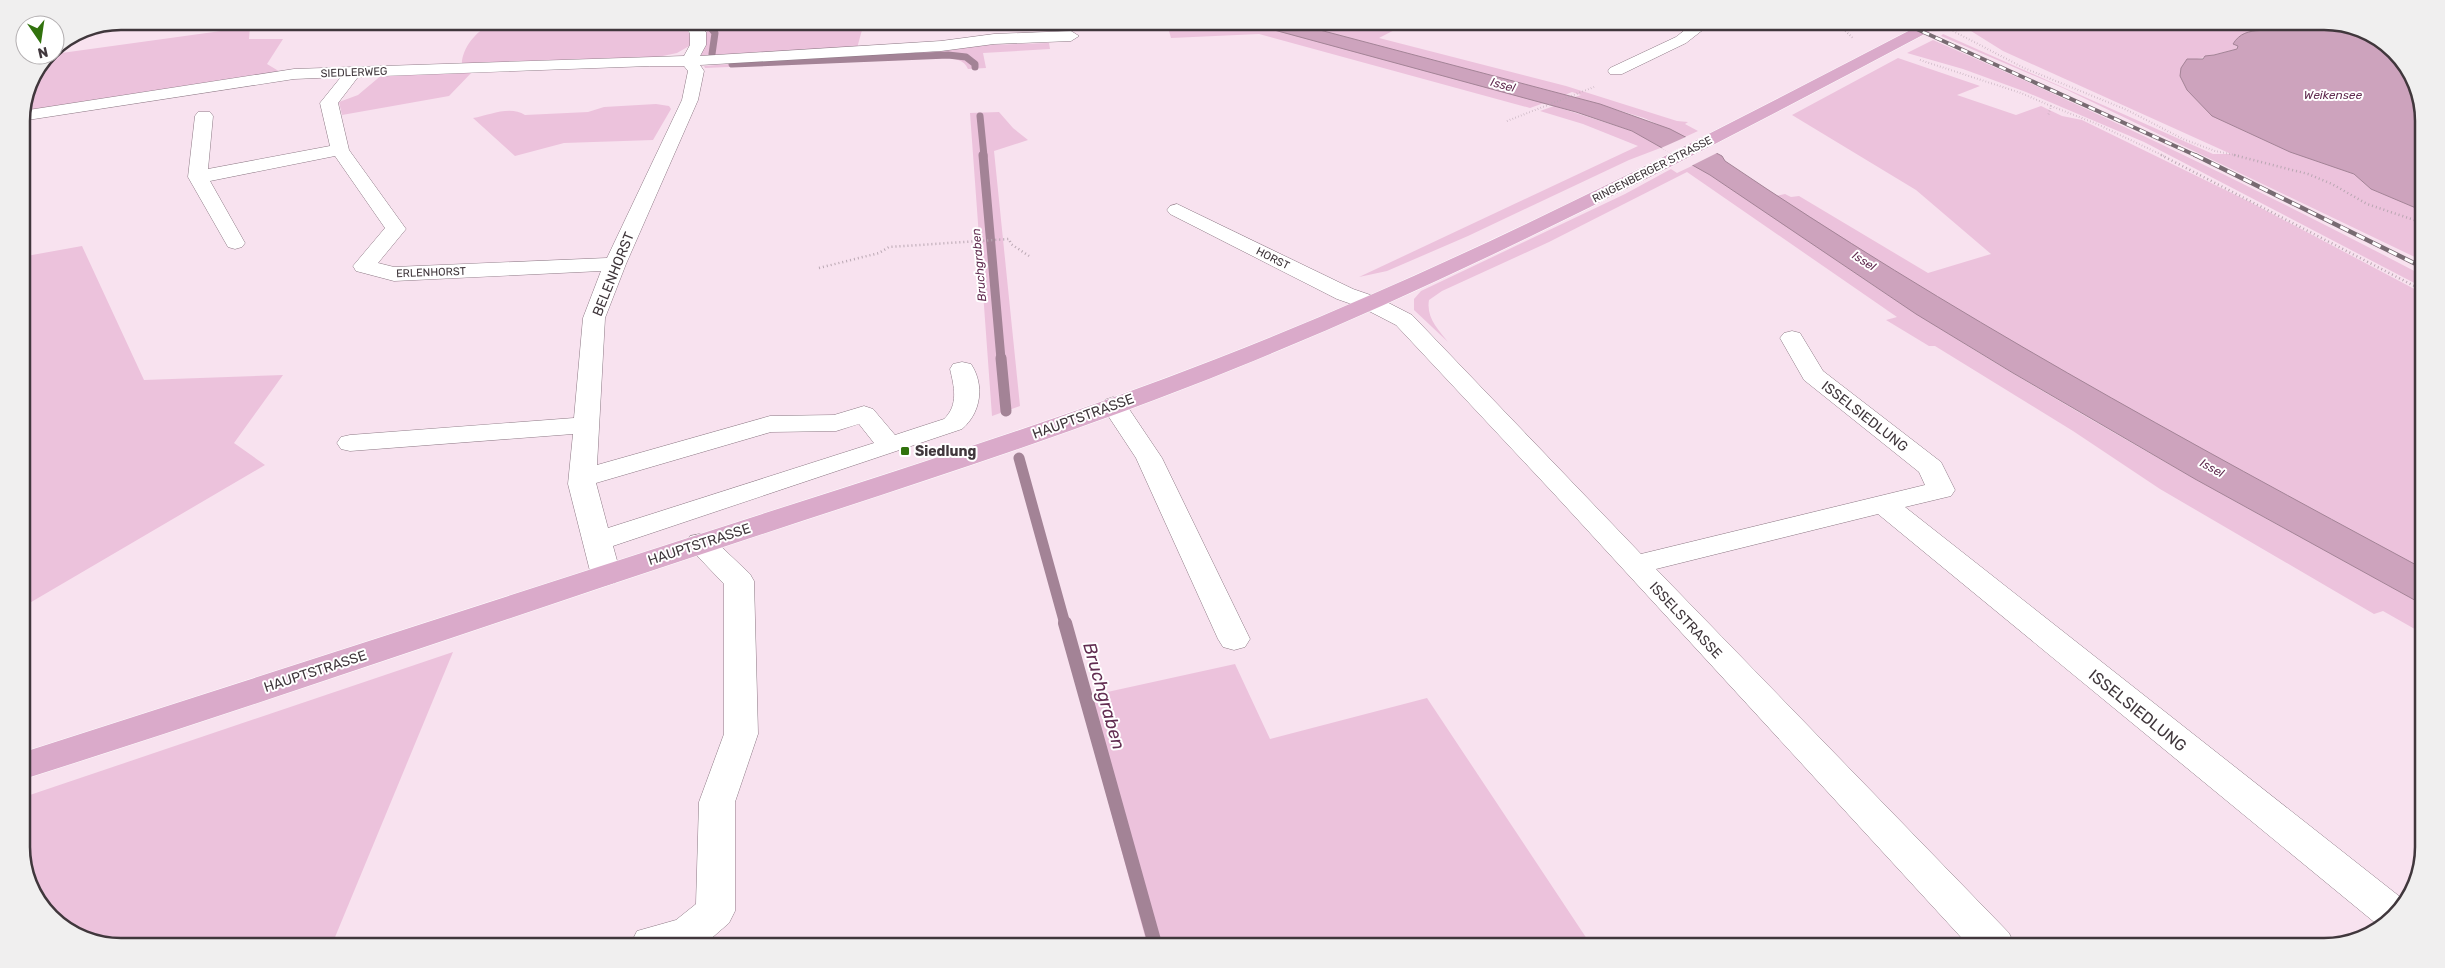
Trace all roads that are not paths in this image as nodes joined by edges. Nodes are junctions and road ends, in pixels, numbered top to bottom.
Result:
1 (696, 30) edge
2 (1692, 30) edge
3 (1921, 30) edge
4 (1071, 36) dead end
5 (689, 61) junction
6 (1616, 71) dead end
7 (353, 72) junction
8 (31, 115) edge
9 (204, 116) dead end
10 (340, 150) junction
11 (198, 177) junction
12 (1177, 210) dead end
13 (235, 243) dead end
14 (614, 264) junction
15 (1371, 303) junction
16 (1792, 338) dead end
17 (962, 369) dead end
18 (1114, 405) junction
19 (586, 425) junction
20 (350, 443) dead end
21 (890, 446) junction
22 (582, 478) junction
23 (1883, 504) junction
24 (596, 542) junction
25 (700, 543) junction
26 (1635, 565) junction
27 (606, 575) junction
28 (1234, 639) dead end
29 (30, 764) edge
30 (2389, 910) edge
31 (674, 938) edge
32 (1986, 938) edge

1 - 5 street
2 - 6 street
3 - 15 main road, RINGENBERGER STRASSE
4 - 5 street, SIEDLERWEG
5 - 7 street, SIEDLERWEG
5 - 14 street, BELENHORST
7 - 8 street, SIEDLERWEG
7 - 10 street, ERLENHORST
9 - 11 street
10 - 11 street
10 - 14 street, ERLENHORST
11 - 13 street
12 - 15 street, HORST
14 - 19 street, BELENHORST
15 - 18 main road, HAUPTSTRASSE
15 - 26 street, ISSELSTRASSE
16 - 23 street, ISSELSIEDLUNG
17 - 21 street
18 - 25 main road, HAUPTSTRASSE
18 - 28 street
19 - 20 street
19 - 22 street, BELENHORST
21 - 22 street
21 - 24 street
22 - 24 street, BELENHORST
23 - 26 street, ISSELSIEDLUNG
23 - 30 street, ISSELSIEDLUNG
24 - 27 street, BELENHORST
25 - 27 main road, HAUPTSTRASSE
25 - 31 street
26 - 32 street, ISSELSTRASSE
27 - 29 main road, HAUPTSTRASSE

